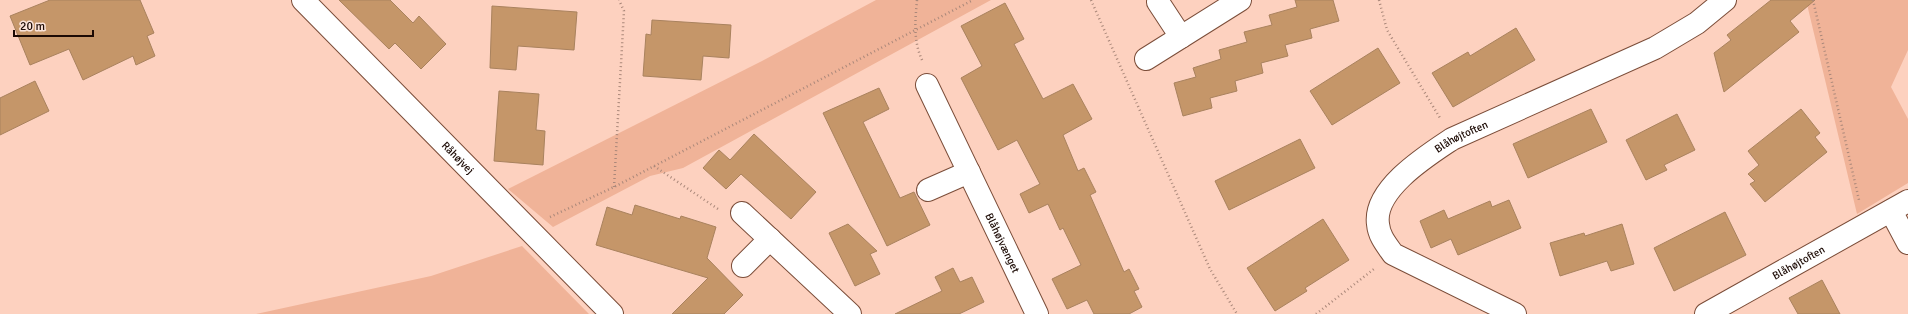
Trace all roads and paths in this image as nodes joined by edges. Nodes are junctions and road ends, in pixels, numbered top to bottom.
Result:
1 (303, 0) edge
2 (619, 0) edge
3 (917, 0) edge
4 (973, 0) edge
5 (1091, 0) edge
6 (1240, 0) edge
7 (1379, 0) edge
8 (1726, 0) edge
9 (1813, 0) edge
10 (1158, 2) dead end
11 (915, 31) junction
12 (1180, 37) junction
13 (1146, 59) dead end
14 (927, 85) joint
15 (1452, 139) junction
16 (653, 166) junction
17 (969, 172) junction
18 (614, 187) junction
19 (928, 190) dead end
20 (1899, 206) edge
21 (742, 213) joint
22 (1865, 225) junction
23 (528, 228) junction
24 (770, 239) junction
25 (1908, 243) edge
26 (1393, 254) junction
27 (743, 266) dead end
28 (612, 314) edge
29 (850, 314) edge
30 (1037, 314) edge
31 (1237, 314) edge
32 (1316, 314) edge
33 (1515, 314) edge
34 (1706, 314) edge

1 - 23 street, Råhøjvej
2 - 18 path
3 - 11 path
4 - 11 path
5 - 31 path
6 - 12 street
7 - 15 path
8 - 15 street, Blåhøjtoften
9 - 22 path
10 - 12 street
11 - 14 path
11 - 16 path
12 - 13 street
14 - 17 street, Blåhøjvænget
15 - 26 street, Blåhøjtoften
16 - 18 path
16 - 21 path
17 - 19 street
17 - 30 street, Blåhøjvænget
18 - 23 path
20 - 22 street, Blåhøjtoften
20 - 25 street, Blåhøjtoften
21 - 24 street
22 - 34 street, Blåhøjtoften
23 - 28 street, Råhøjvej
24 - 27 street
24 - 29 street
26 - 32 path
26 - 33 street, Blåhøjtoften

